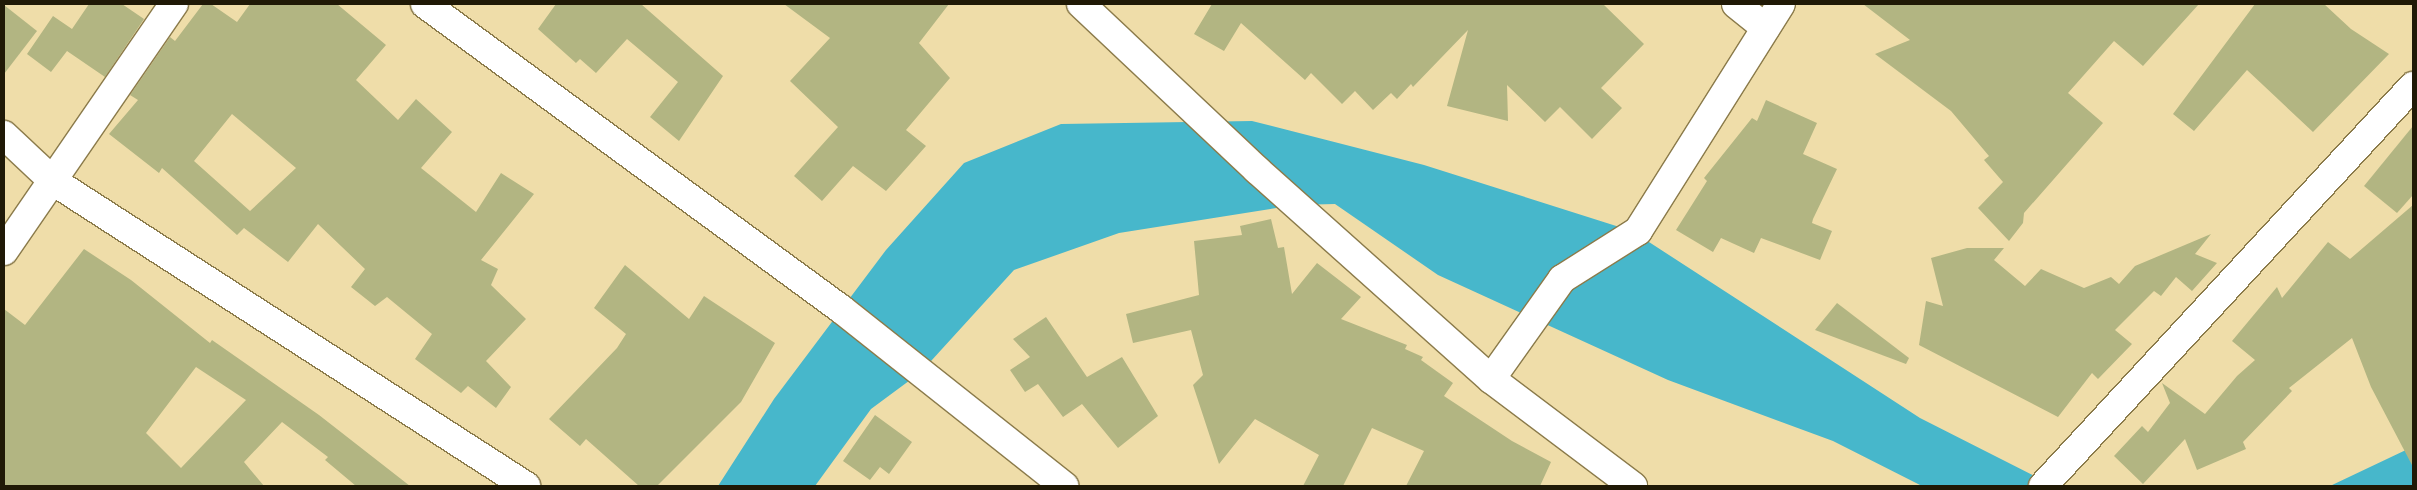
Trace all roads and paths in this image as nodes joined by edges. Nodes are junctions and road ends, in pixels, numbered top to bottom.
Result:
1 (174, 4) edge
2 (425, 4) edge
3 (1081, 4) edge
4 (1736, 4) edge
5 (1782, 4) edge
6 (1766, 28) junction
7 (2413, 86) edge
8 (4, 135) edge
9 (53, 181) junction
10 (4, 251) edge
11 (1491, 379) junction
12 (526, 486) edge
13 (1064, 486) edge
14 (1633, 486) edge
15 (2043, 486) edge

1 - 9 street
2 - 13 street
3 - 11 street
4 - 6 street
5 - 6 street
6 - 11 street
7 - 15 street
8 - 9 street
9 - 10 street
9 - 12 street
11 - 14 street

